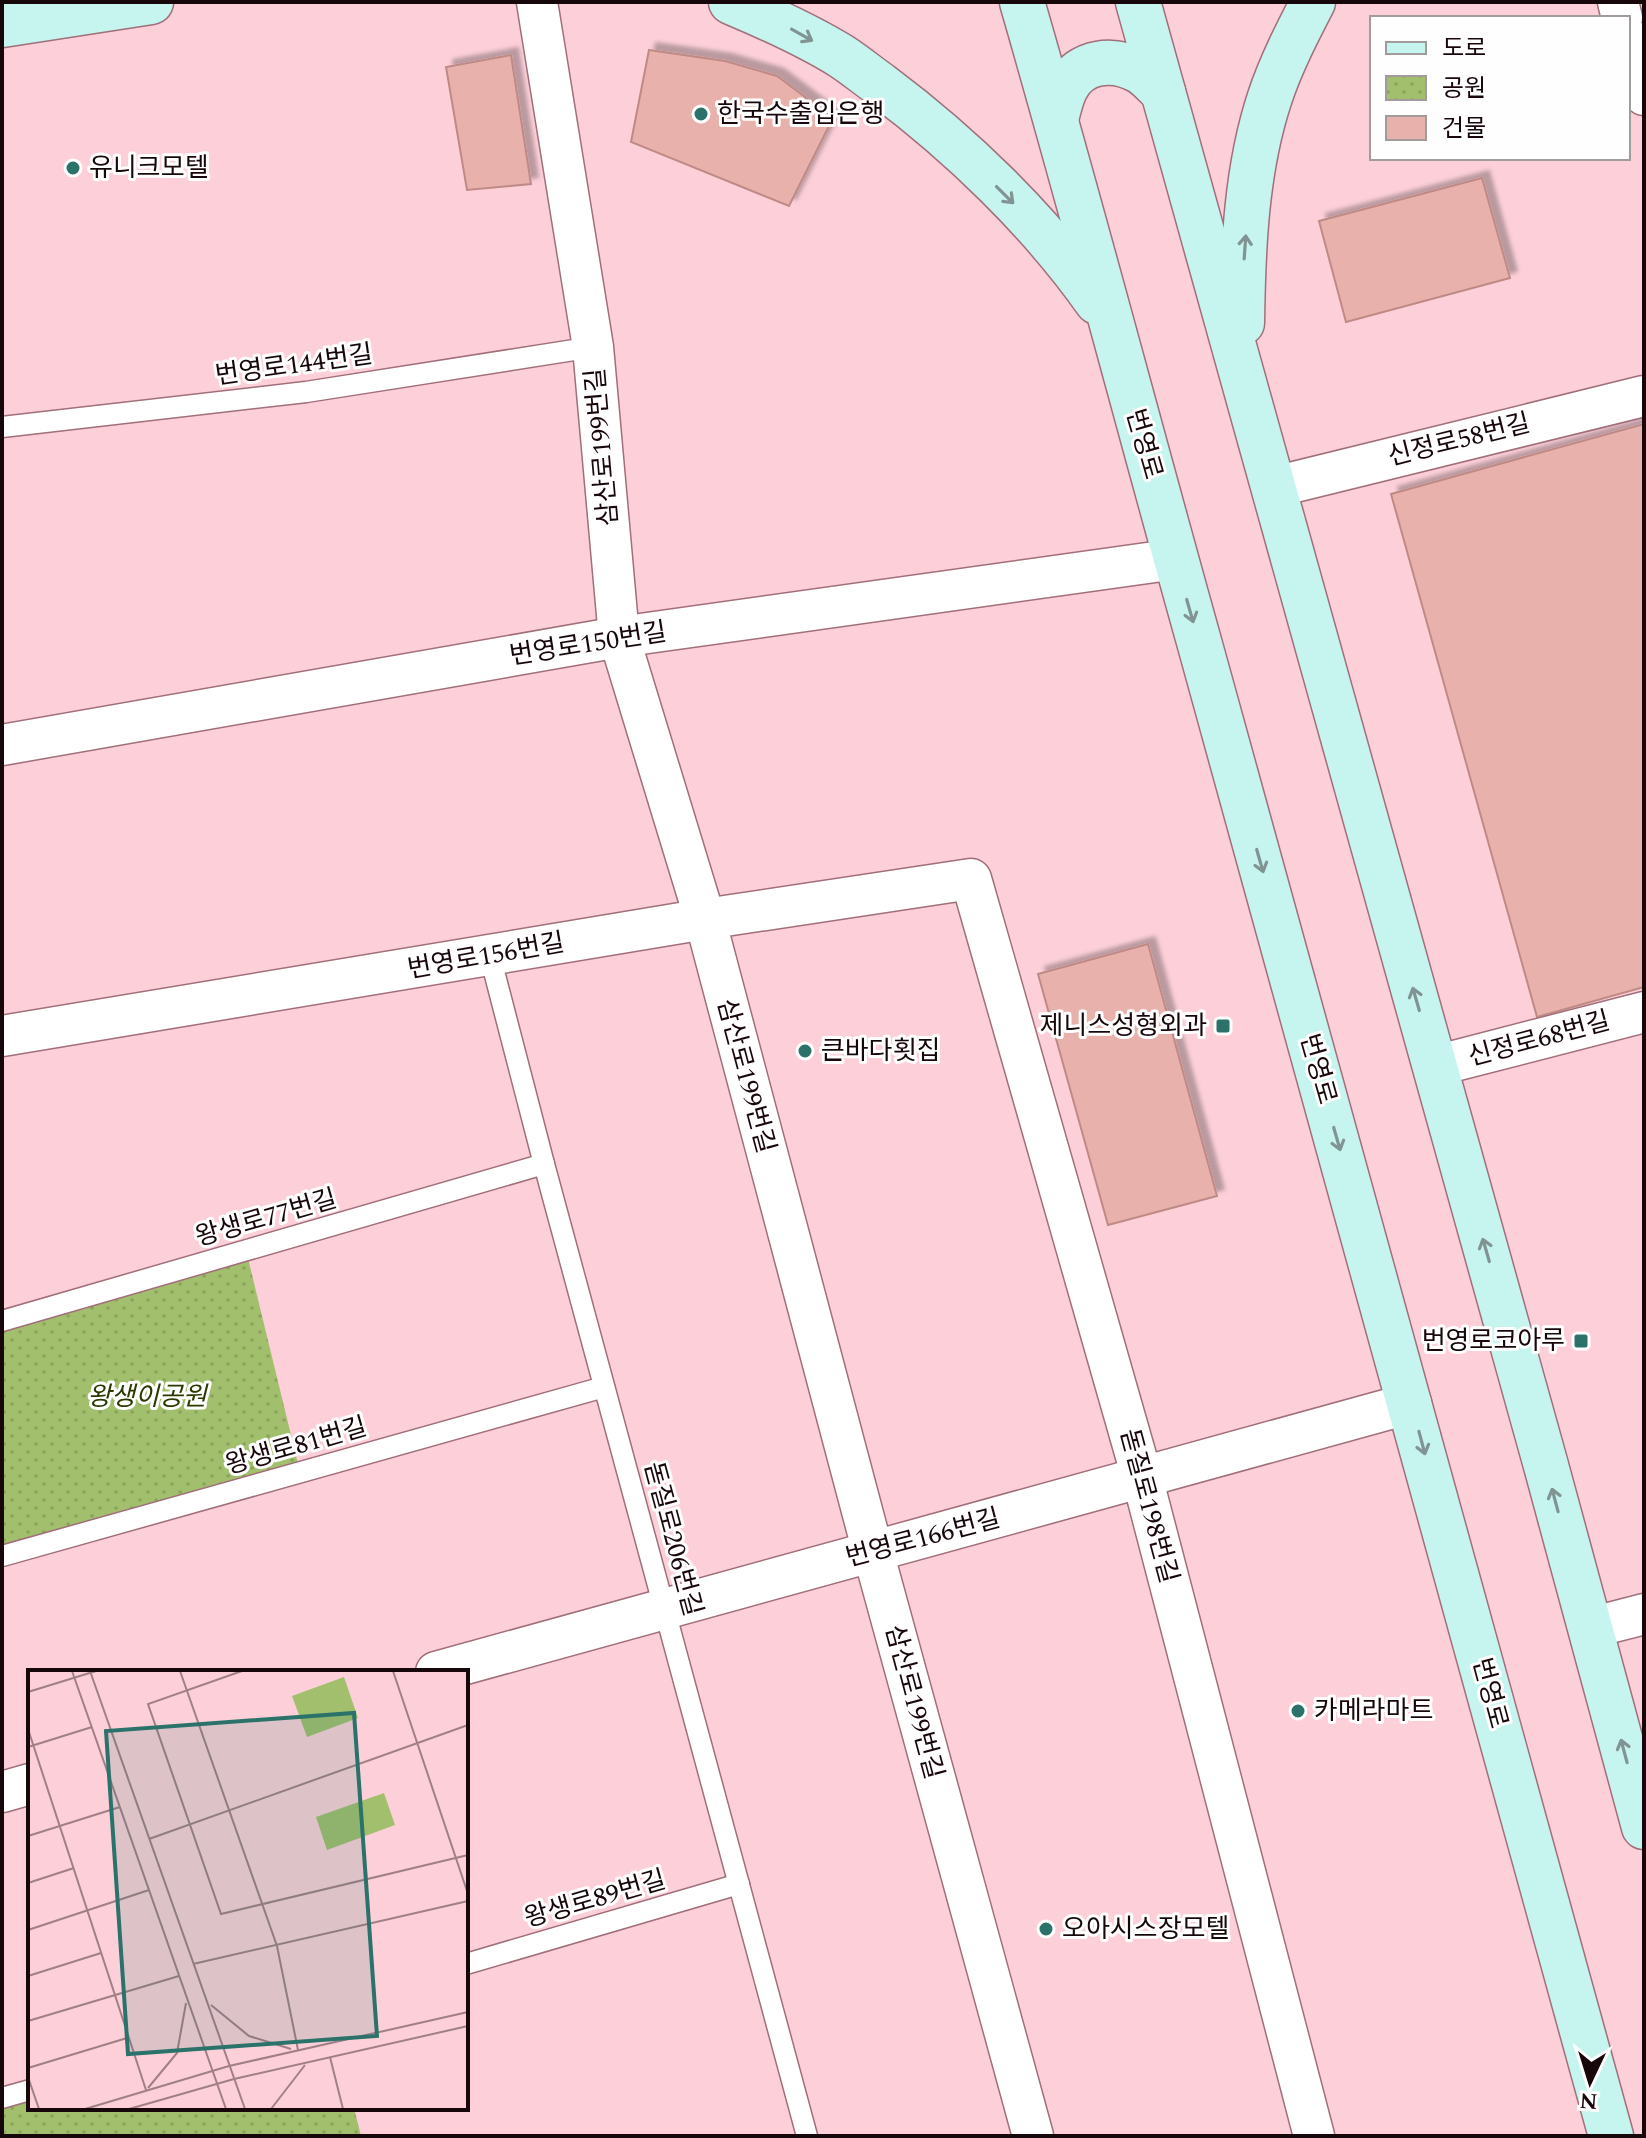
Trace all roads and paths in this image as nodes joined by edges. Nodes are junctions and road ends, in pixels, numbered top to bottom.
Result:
1 (151, 2) edge
2 (537, 2) edge
3 (731, 2) edge
4 (1022, 2) edge
5 (1138, 2) edge
6 (1313, 2) edge
7 (2, 25) edge
8 (1630, 45) edge
9 (1163, 92) junction
10 (1644, 95) edge
11 (1056, 119) junction
12 (1109, 320) junction
13 (593, 347) junction
14 (1244, 381) junction
15 (1644, 396) edge
16 (2, 427) edge
17 (1274, 487) junction
18 (1176, 559) junction
19 (619, 637) junction
20 (2, 745) edge
21 (971, 879) joint
22 (705, 919) junction
23 (490, 956) junction
24 (1644, 1012) edge
25 (2, 1036) edge
26 (1435, 1066) junction
27 (544, 1164) junction
28 (2, 1321) edge
29 (604, 1387) junction
30 (1411, 1403) junction
31 (1142, 1477) junction
32 (873, 1552) junction
33 (2, 1556) edge
34 (665, 1609) junction
35 (1644, 1614) edge
36 (1590, 1628) junction
37 (443, 1670) edge
38 (28, 1785) edge
39 (2, 1792) edge
40 (1644, 1827) edge
41 (739, 1884) junction
42 (468, 1963) edge
43 (28, 2091) edge
44 (2, 2098) edge
45 (807, 2136) edge
46 (1033, 2136) edge
47 (1314, 2136) edge
48 (1611, 2136) edge

1 - 7 main road
2 - 13 street, 삼산로199번길
3 -> 12 main road
4 - 11 main road, 번영로
5 - 9 main road
14 -> 6 main road
8 - 10 street
9 - 11 main road
9 - 14 main road
11 - 12 main road, 번영로
12 - 18 main road, 번영로
13 - 16 lane, 번영로144번길
13 - 19 street, 삼산로199번길
14 - 17 main road
15 - 17 street, 신정로58번길
26 -> 17 main road
18 - 19 street, 번영로150번길
18 -> 30 main road, 번영로
19 - 20 street, 번영로150번길
19 - 22 street, 삼산로199번길
21 - 22 street, 번영로156번길
21 - 31 street, 돋질로198번길
22 - 23 street, 번영로156번길
22 - 32 street, 삼산로199번길
23 - 25 street, 번영로156번길
23 - 27 lane, 돋질로206번길
24 - 26 street, 신정로68번길
36 -> 26 main road
27 - 28 lane, 왕생로77번길
27 - 29 lane, 돋질로206번길
29 - 33 lane, 왕생로81번길
29 - 34 lane, 돋질로206번길
30 - 31 street, 번영로166번길
30 -> 48 main road, 번영로
31 - 32 street, 번영로166번길
31 - 47 street, 돋질로198번길
32 - 34 street, 번영로166번길
32 - 46 street, 삼산로199번길
34 - 37 street, 번영로166번길
34 - 41 lane, 돋질로206번길
35 - 36 street
40 -> 36 main road
38 - 39 street
41 - 42 lane, 왕생로89번길
41 - 45 lane, 돋질로206번길
43 - 44 lane

